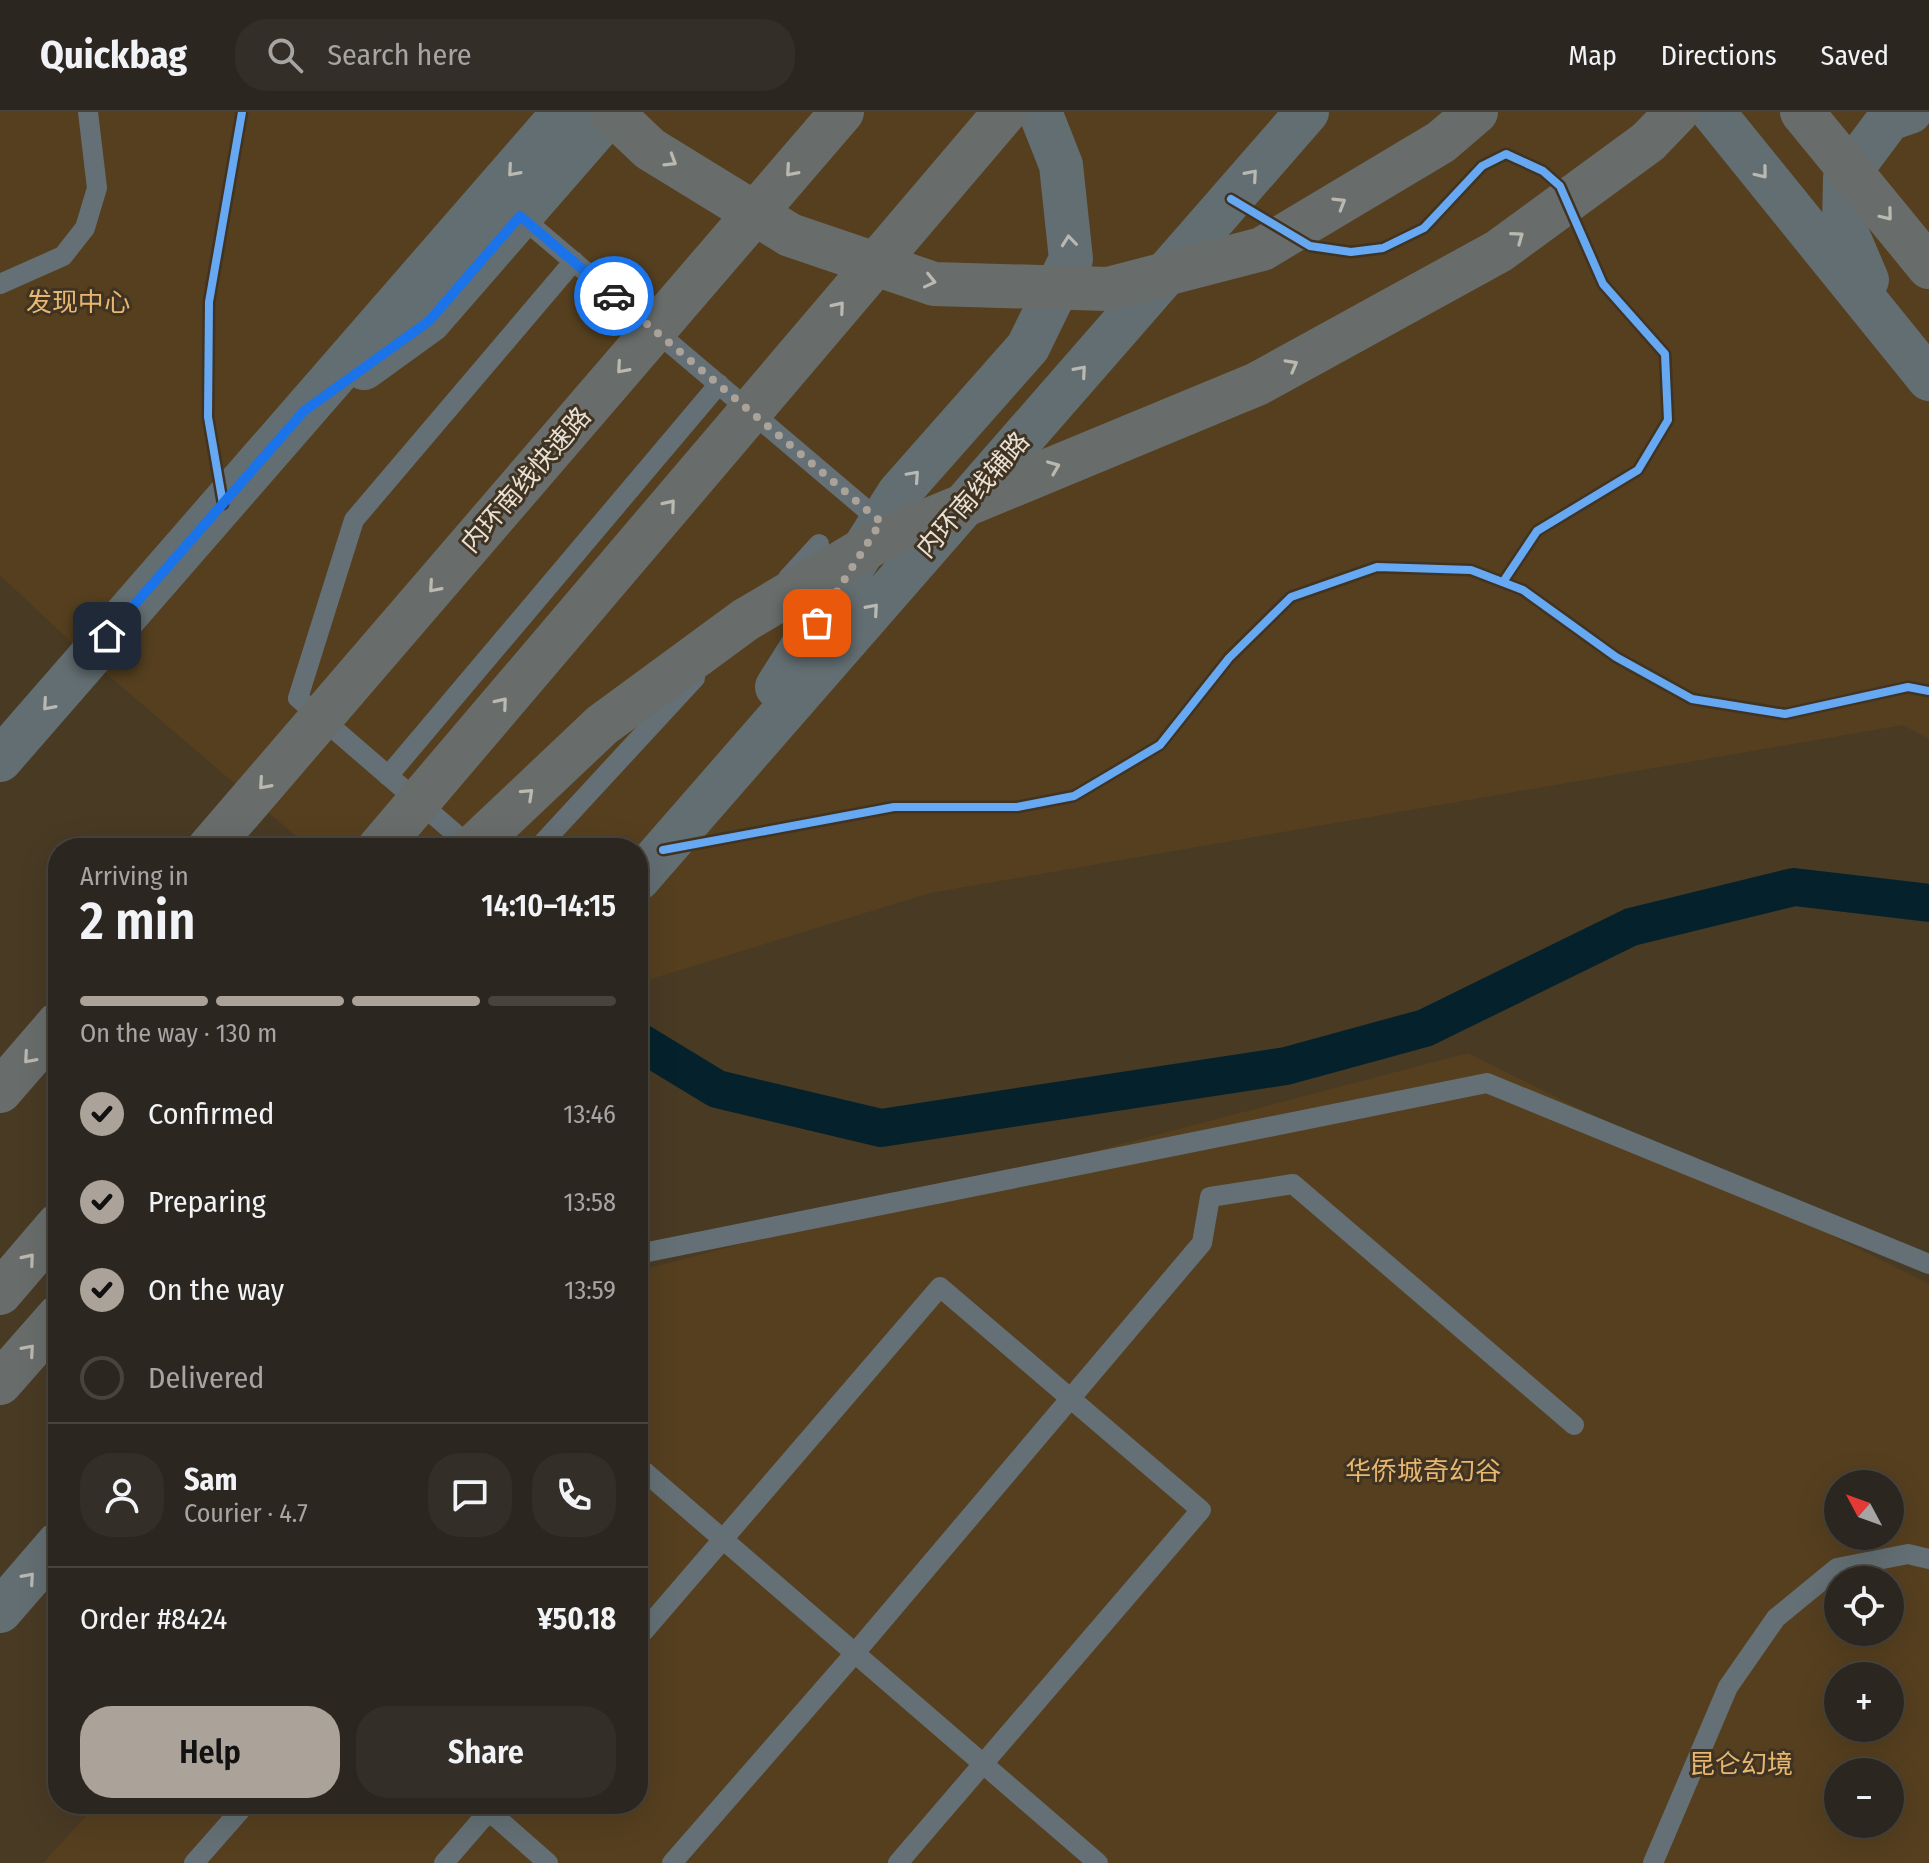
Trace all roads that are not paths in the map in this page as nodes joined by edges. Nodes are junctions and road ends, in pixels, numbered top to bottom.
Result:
1 (88, 112) edge
2 (564, 112) edge
3 (611, 112) edge
4 (842, 112) edge
5 (1005, 112) edge
6 (1040, 112) edge
7 (1307, 112) edge
8 (1476, 112) edge
9 (1677, 112) edge
10 (1713, 112) edge
11 (1802, 112) edge
12 (1910, 112) edge
13 (520, 216) junction
14 (574, 261) junction
15 (1929, 267) edge
16 (0, 284) edge
17 (1885, 325) junction
18 (1929, 379) edge
19 (719, 384) junction
20 (304, 411) junction
21 (881, 522) junction
22 (819, 544) dead end
23 (0, 760) edge
24 (388, 776) junction
25 (706, 801) junction
26 (218, 838) edge
27 (388, 838) edge
28 (460, 838) edge
29 (483, 838) edge
30 (547, 838) edge
31 (648, 868) edge
32 (48, 1036) edge
33 (0, 1091) edge
34 (48, 1237) edge
35 (648, 1252) edge
36 (1929, 1264) edge
37 (0, 1293) edge
38 (48, 1328) edge
39 (0, 1383) edge
40 (1070, 1398) junction
41 (1574, 1425) dead end
42 (648, 1474) edge
43 (724, 1539) junction
44 (48, 1556) edge
45 (1929, 1559) edge
46 (0, 1611) edge
47 (648, 1626) edge
48 (855, 1653) junction
49 (984, 1764) junction
50 (237, 1814) edge
51 (482, 1814) edge
52 (496, 1814) edge
53 (194, 1863) edge
54 (444, 1863) edge
55 (548, 1863) edge
56 (672, 1863) edge
57 (898, 1863) edge
58 (1098, 1863) edge
59 (1653, 1863) edge

1 - 16 lane
2 -> 20 main road
3 -> 8 highway, bridge
3 - 13 main road
4 -> 26 highway, 内环南线快速路, bridge
27 -> 5 highway, bridge
21 -> 6 main road
25 -> 7 main road, 内环南线辅路
29 -> 9 highway, bridge
10 -> 17 main road
11 -> 15 highway, bridge
12 - 17 main road
13 - 14 lane
13 - 20 main road
14 - 19 lane
14 - 24 lane
17 - 18 main road
19 - 21 lane
19 - 24 lane
20 -> 23 main road
21 - 25 main road
22 - 30 lane
24 - 28 lane
25 - 31 main road, 内环南线辅路
32 -> 33 highway
37 -> 34 highway
35 - 36 lane
39 -> 38 highway
40 - 41 lane
40 - 43 lane
40 - 48 lane
40 - 49 lane
42 - 43 lane
43 - 47 lane
43 - 48 lane
46 -> 44 main road
45 - 59 lane
48 - 49 lane
48 - 56 lane
49 - 57 lane
49 - 58 lane
50 - 53 lane
51 - 54 lane
52 - 55 lane

